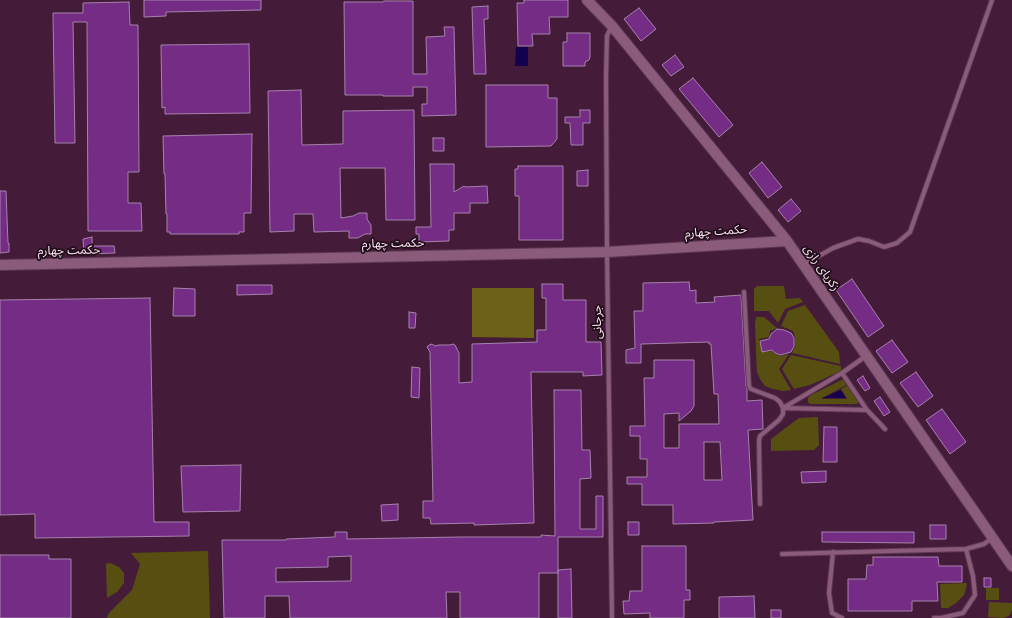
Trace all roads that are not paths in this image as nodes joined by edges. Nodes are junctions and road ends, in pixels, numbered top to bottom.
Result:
1 (587, 0) edge
2 (992, 0) edge
3 (612, 26) junction
4 (787, 241) junction
5 (607, 252) junction
6 (803, 265) junction
7 (0, 266) edge
8 (744, 292) dead end
9 (866, 356) junction
10 (842, 373) junction
11 (783, 408) junction
12 (867, 410) junction
13 (885, 429) dead end
14 (760, 504) dead end
15 (992, 537) junction
16 (966, 549) junction
17 (833, 552) junction
18 (782, 554) dead end
19 (1012, 566) edge
20 (612, 618) edge
21 (842, 618) edge
22 (934, 618) edge

1 - 3 street, زکریای رازی
2 - 6 lane
3 - 4 street, زکریای رازی
3 - 5 lane, جرجانی
4 - 5 street, حکمت چهارم
4 - 6 street, زکریای رازی
5 - 7 street, حکمت چهارم
5 - 20 lane, جرجانی
6 - 9 street, زکریای رازی
8 - 11 lane
9 - 10 lane
9 - 15 street, زکریای رازی
10 - 11 lane
10 - 12 lane
11 - 12 lane
11 - 14 lane
12 - 13 lane
15 - 16 lane
15 - 19 street, زکریای رازی
16 - 17 lane
16 - 22 lane
17 - 18 lane
17 - 21 lane

